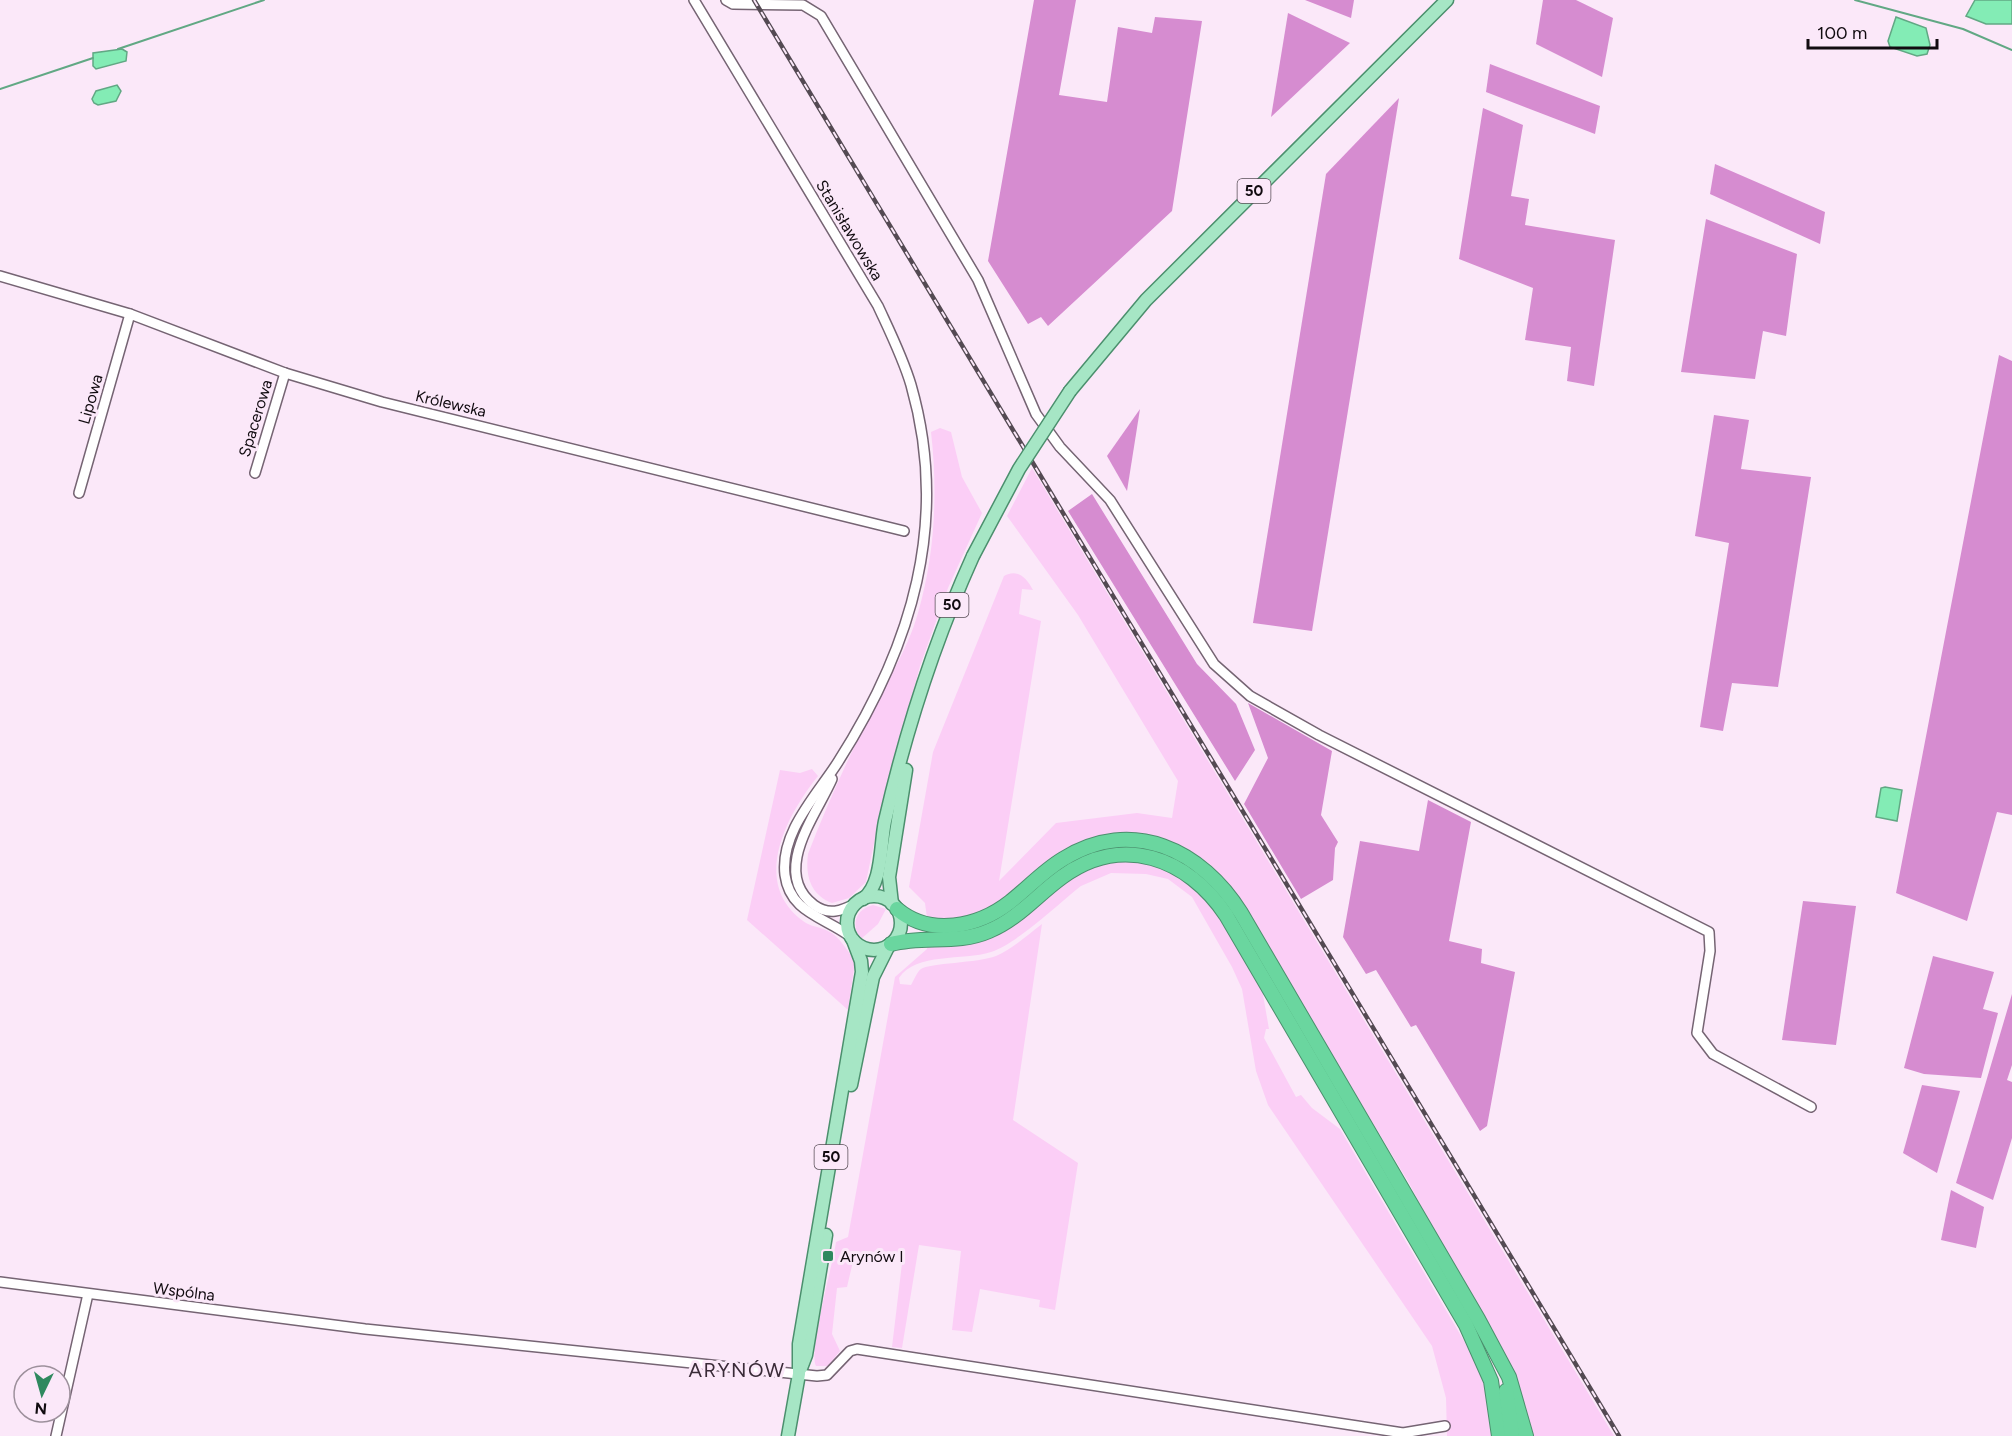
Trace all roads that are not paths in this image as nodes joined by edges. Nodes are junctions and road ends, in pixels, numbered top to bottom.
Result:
1 (694, 0) edge
2 (726, 0) edge
3 (1447, 0) edge
4 (2, 277) edge
5 (0, 289) edge
6 (130, 314) junction
7 (285, 373) junction
8 (255, 472) dead end
9 (79, 493) dead end
10 (904, 531) dead end
11 (933, 655) junction
12 (839, 760) junction
13 (860, 901) junction
14 (894, 906) junction
15 (852, 938) junction
16 (890, 945) junction
17 (1811, 1107) dead end
18 (0, 1282) edge
19 (88, 1294) junction
20 (1493, 1348) junction
21 (799, 1374) junction
22 (1445, 1426) dead end
23 (57, 1436) edge
24 (788, 1436) edge
25 (1499, 1436) edge
26 (1512, 1436) edge
27 (1526, 1436) edge

1 - 12 street, Stanisławowska
2 - 17 street
3 - 11 main road, 50, bridge
4 - 5 street
4 - 6 street, Królewska
6 - 7 street, Królewska
6 - 9 street, Lipowa
7 - 8 street, Spacerowa
7 - 10 street, Królewska
11 - 13 main road, 50
11 - 14 main road, 50
12 - 13 street
12 - 15 street
13 - 14 main road
13 - 15 main road, 50
14 - 16 main road, 50
14 - 20 highway
15 - 16 main road
15 - 21 main road, 50
16 - 21 main road, 50
16 - 25 highway
18 - 19 street, Wspólna
19 - 21 street, Wspólna
19 - 23 street
20 - 26 highway
20 - 27 highway
21 - 22 street, Wspólna
21 - 24 main road, 50

